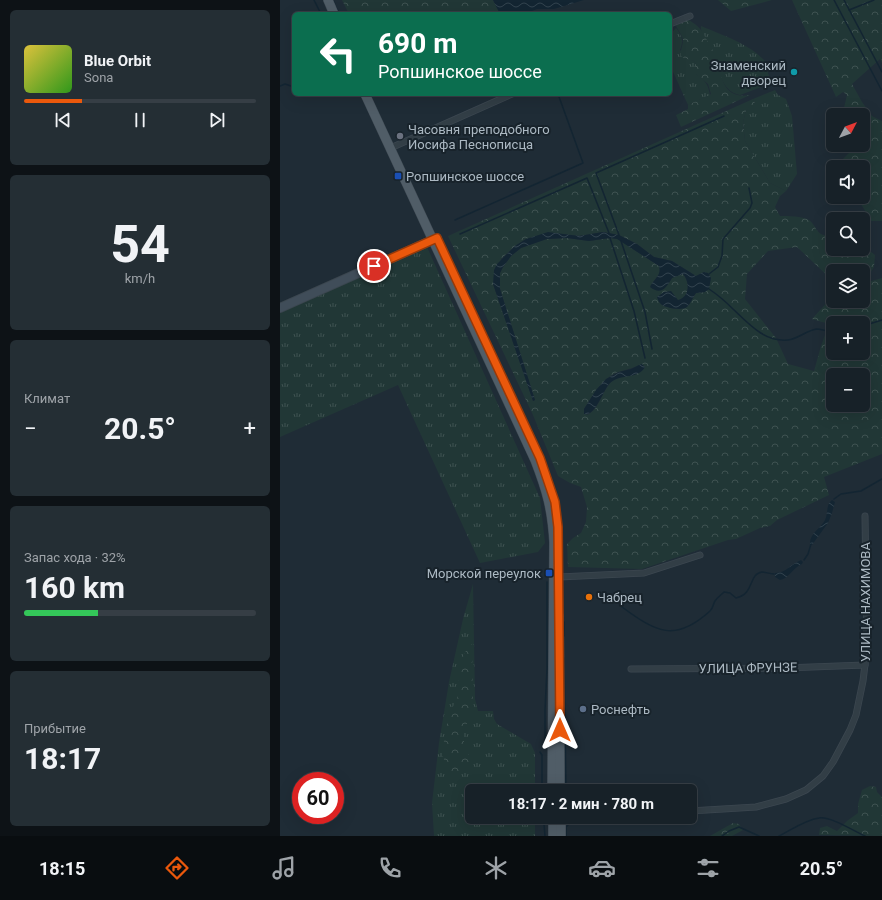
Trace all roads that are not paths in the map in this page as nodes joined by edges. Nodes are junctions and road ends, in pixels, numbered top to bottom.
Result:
1 (322, 0) edge
2 (328, 0) edge
3 (327, 12) edge
4 (333, 12) edge
5 (690, 16) dead end
6 (672, 23) edge
7 (366, 96) edge
8 (372, 96) edge
9 (508, 96) edge
10 (395, 146) junction
11 (435, 239) junction
12 (280, 308) edge
13 (865, 516) dead end
14 (700, 555) dead end
15 (559, 577) junction
16 (865, 665) junction
17 (631, 669) dead end
18 (552, 784) edge
19 (560, 784) edge
20 (697, 811) edge
21 (553, 824) edge
22 (561, 824) edge
23 (553, 836) edge
24 (561, 836) edge

1 - 3 main road
2 - 4 main road
5 - 6 street
7 - 11 main road
8 - 10 main road
9 - 10 street
10 - 11 main road
11 - 12 main road
11 - 15 main road
11 - 18 main road
13 - 16 street, УЛИЦА НАХИМОВА
14 - 15 street
15 - 19 main road
16 - 17 street, УЛИЦА ФРУНЗЕ
16 - 20 street, УЛИЦА НАХИМОВА
21 - 23 main road
22 - 24 main road

